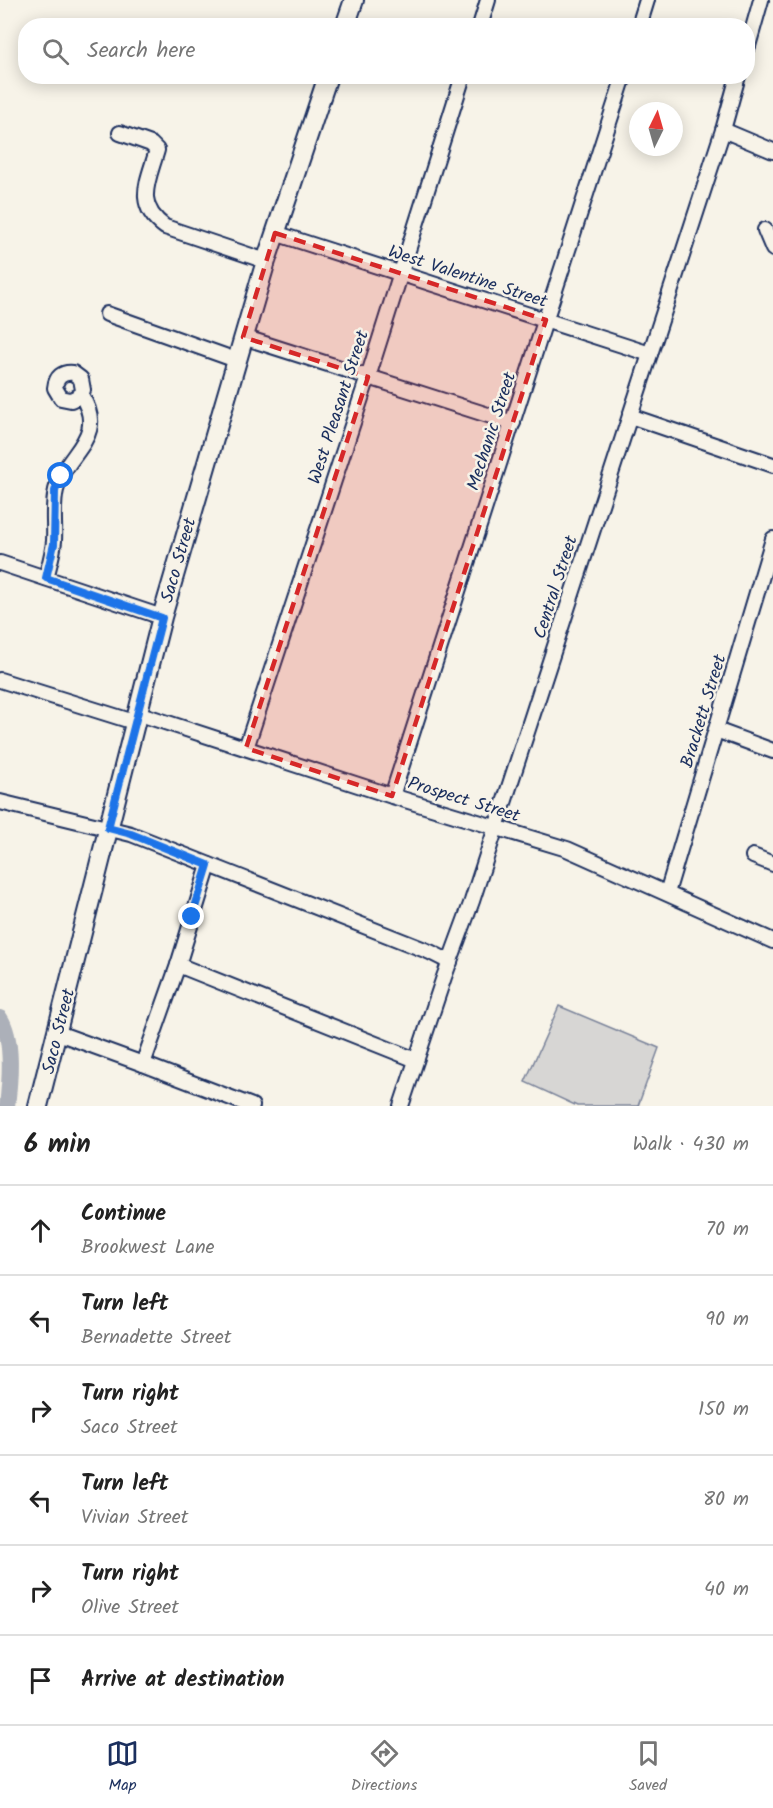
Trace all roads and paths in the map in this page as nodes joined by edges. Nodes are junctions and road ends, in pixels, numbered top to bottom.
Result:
1 (354, 0) edge
2 (488, 0) edge
3 (647, 0) edge
4 (761, 0) edge
5 (348, 18) edge
6 (482, 18) edge
7 (641, 18) edge
8 (755, 20) edge
9 (325, 84) edge
10 (460, 84) edge
11 (621, 84) edge
12 (736, 84) edge
13 (723, 130) junction
14 (120, 133) dead end
15 (773, 151) edge
16 (765, 230) dead end
17 (275, 233) junction
18 (773, 249) edge
19 (266, 261) junction
20 (400, 273) junction
21 (107, 314) dead end
22 (546, 320) junction
23 (243, 337) junction
24 (650, 354) junction
25 (236, 360) junction
26 (368, 377) junction
27 (81, 395) dead end
28 (630, 416) junction
29 (513, 423) junction
30 (773, 465) edge
31 (773, 539) edge
32 (0, 563) edge
33 (769, 571) edge
34 (46, 578) junction
35 (162, 618) junction
36 (0, 680) edge
37 (136, 718) junction
38 (716, 730) junction
39 (246, 748) junction
40 (773, 751) edge
41 (392, 796) junction
42 (0, 802) edge
43 (496, 827) junction
44 (108, 828) junction
45 (753, 856) dead end
46 (773, 864) edge
47 (208, 865) junction
48 (667, 893) junction
49 (773, 941) edge
50 (450, 962) junction
51 (178, 965) junction
52 (58, 1033) junction
53 (416, 1060) junction
54 (143, 1064) junction
55 (38, 1106) edge
56 (252, 1106) edge
57 (401, 1106) edge

1 - 5 main road
2 - 6 street
3 - 7 street
4 - 8 street
9 - 17 main road, Saco Street
10 - 20 street, West Pleasant Street
11 - 22 street, Mechanic Street
12 - 13 street, Central Street
13 - 15 street
13 - 24 street, Central Street
14 - 19 street
16 - 18 street
17 - 19 main road, Saco Street
17 - 20 street, West Valentine Street
19 - 23 main road, Saco Street
20 - 22 street, West Valentine Street
20 - 26 street, West Pleasant Street
21 - 25 street
22 - 24 street, West Valentine Street
22 - 29 street, Mechanic Street
23 - 25 main road, Saco Street
23 - 26 street
24 - 28 street, Central Street
25 - 35 main road, Saco Street
26 - 29 street
26 - 39 street, West Pleasant Street
27 - 34 street
28 - 30 street
28 - 43 street, Central Street
29 - 41 street, Mechanic Street
31 - 33 street, Brackett Street
32 - 34 street
33 - 38 street, Brackett Street
34 - 35 street
35 - 37 main road, Saco Street
36 - 37 street, Prospect Street
37 - 39 street, Prospect Street
37 - 44 main road, Saco Street
38 - 40 street
38 - 48 street, Brackett Street
39 - 41 street, Prospect Street
41 - 43 street, Prospect Street
42 - 44 street
43 - 48 street, Prospect Street
43 - 50 street, Central Street
44 - 47 street
44 - 52 main road, Saco Street
45 - 46 street
47 - 50 street
47 - 51 street
48 - 49 street, Prospect Street
50 - 53 street, Central Street
51 - 53 street
51 - 54 street
52 - 54 street
52 - 55 main road, Saco Street
53 - 57 street, Central Street
54 - 56 street

